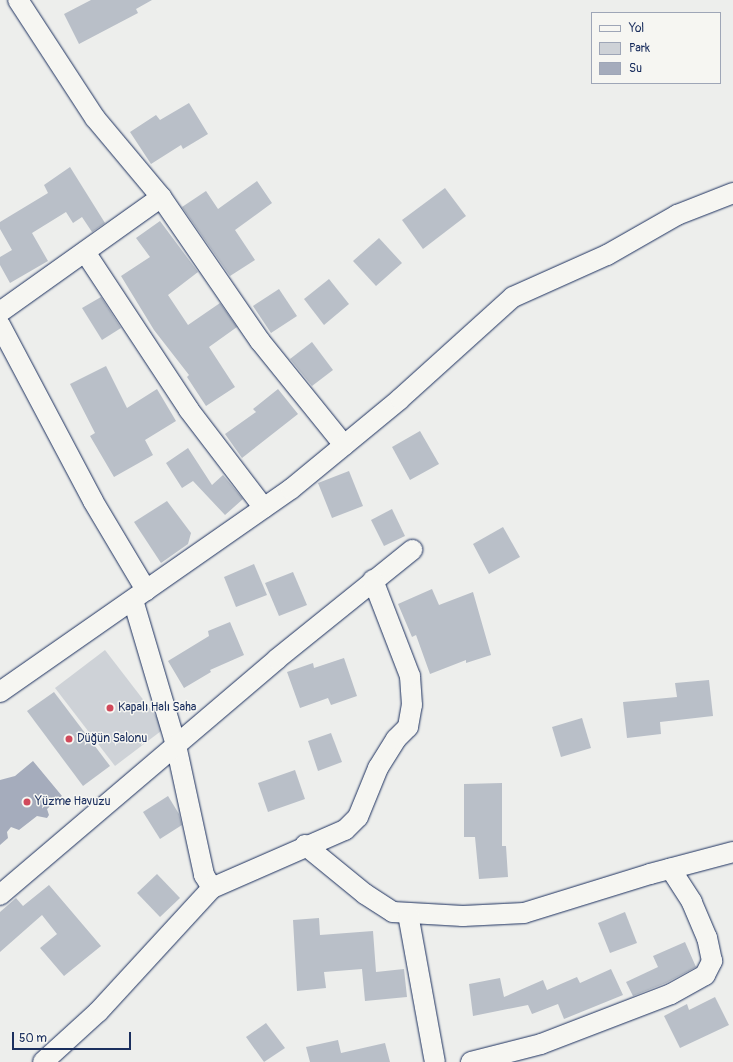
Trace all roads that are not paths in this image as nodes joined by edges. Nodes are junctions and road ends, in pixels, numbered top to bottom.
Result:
1 (18, 0) edge
2 (731, 190) edge
3 (161, 197) junction
4 (85, 252) junction
5 (0, 312) edge
6 (0, 325) edge
7 (344, 445) junction
8 (264, 508) junction
9 (412, 550) dead end
10 (373, 580) junction
11 (140, 595) junction
12 (0, 692) edge
13 (176, 745) junction
14 (305, 845) junction
15 (733, 852) edge
16 (670, 868) junction
17 (212, 888) junction
18 (0, 895) edge
19 (408, 914) junction
20 (43, 1062) edge
21 (435, 1062) edge
22 (471, 1062) edge

1 - 3 street
2 - 7 street
3 - 4 street
3 - 7 street
4 - 5 street
4 - 8 street
6 - 11 street
7 - 8 street
8 - 11 street
9 - 10 street
10 - 13 street
10 - 14 street
11 - 12 street
11 - 13 street
13 - 17 street
13 - 18 street
14 - 17 street
14 - 19 street
15 - 16 street
16 - 19 street
16 - 22 street
17 - 20 street
19 - 21 street

